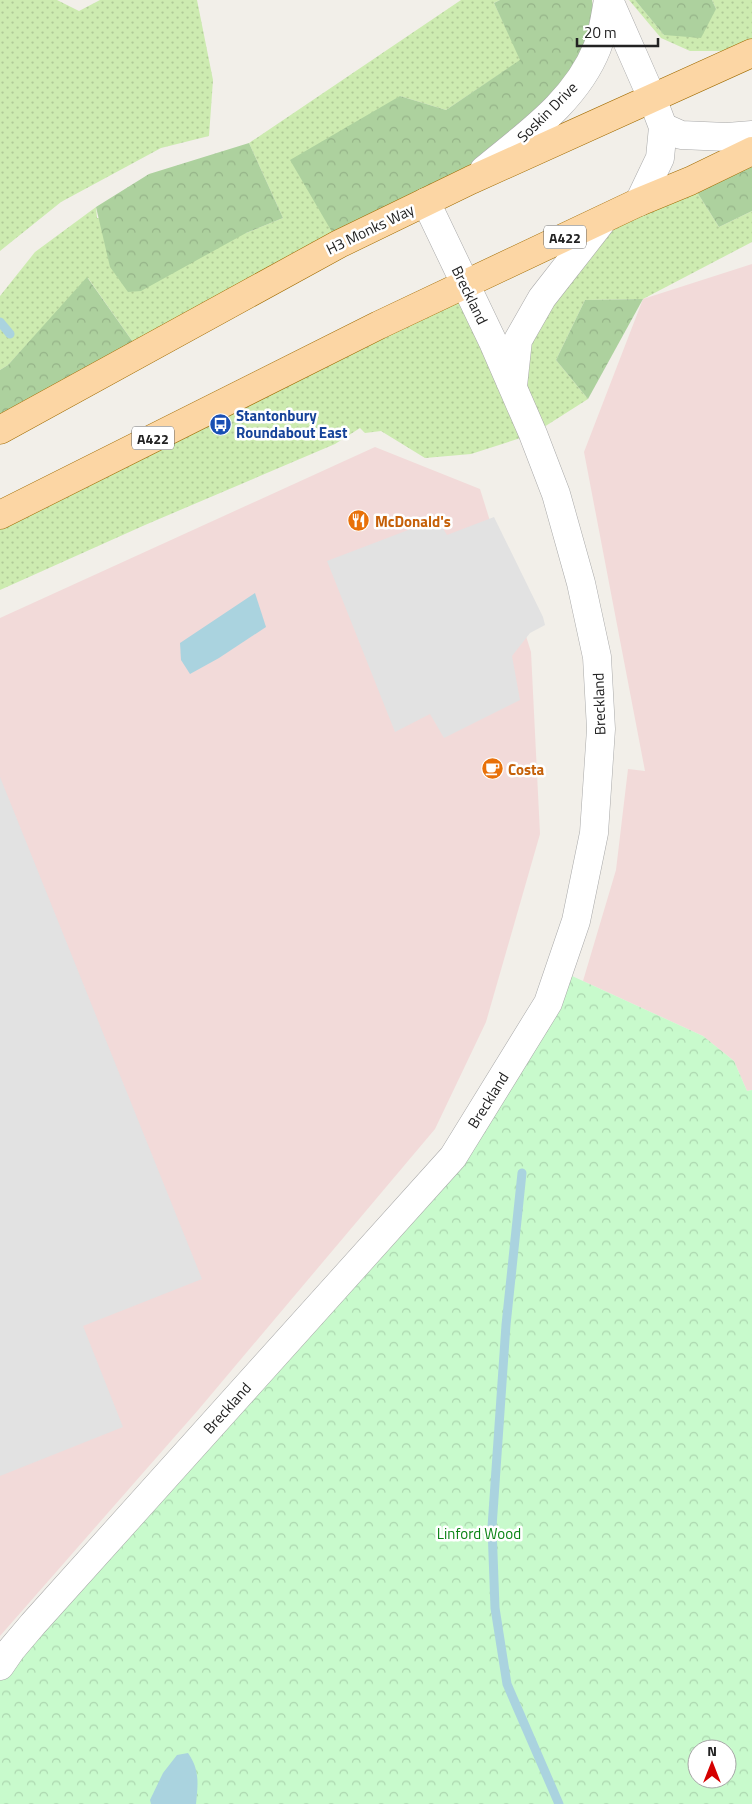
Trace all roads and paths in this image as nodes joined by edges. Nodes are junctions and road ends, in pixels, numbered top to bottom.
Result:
1 (609, 0) edge
2 (752, 53) edge
3 (652, 98) junction
4 (663, 127) junction
5 (752, 135) edge
6 (752, 151) edge
7 (471, 180) junction
8 (426, 202) junction
9 (639, 202) junction
10 (603, 220) junction
11 (465, 284) junction
12 (513, 389) junction
13 (0, 430) edge
14 (0, 515) edge
15 (0, 1666) edge

1 - 3 street, Soskin Drive
1 - 7 street, Soskin Drive
2 - 3 main road, H3 Monks Way
3 - 4 street, Soskin Drive
3 - 7 main road, H3 Monks Way
4 - 5 street
4 - 9 street, Soskin Drive
6 - 9 main road, A422
7 - 8 main road, H3 Monks Way
8 - 11 street, Breckland
8 - 13 main road, H3 Monks Way
9 - 10 main road, A422
10 - 11 main road, A422
10 - 12 street, Breckland
11 - 12 street, Breckland
11 - 14 main road, A422
12 - 15 street, Breckland

